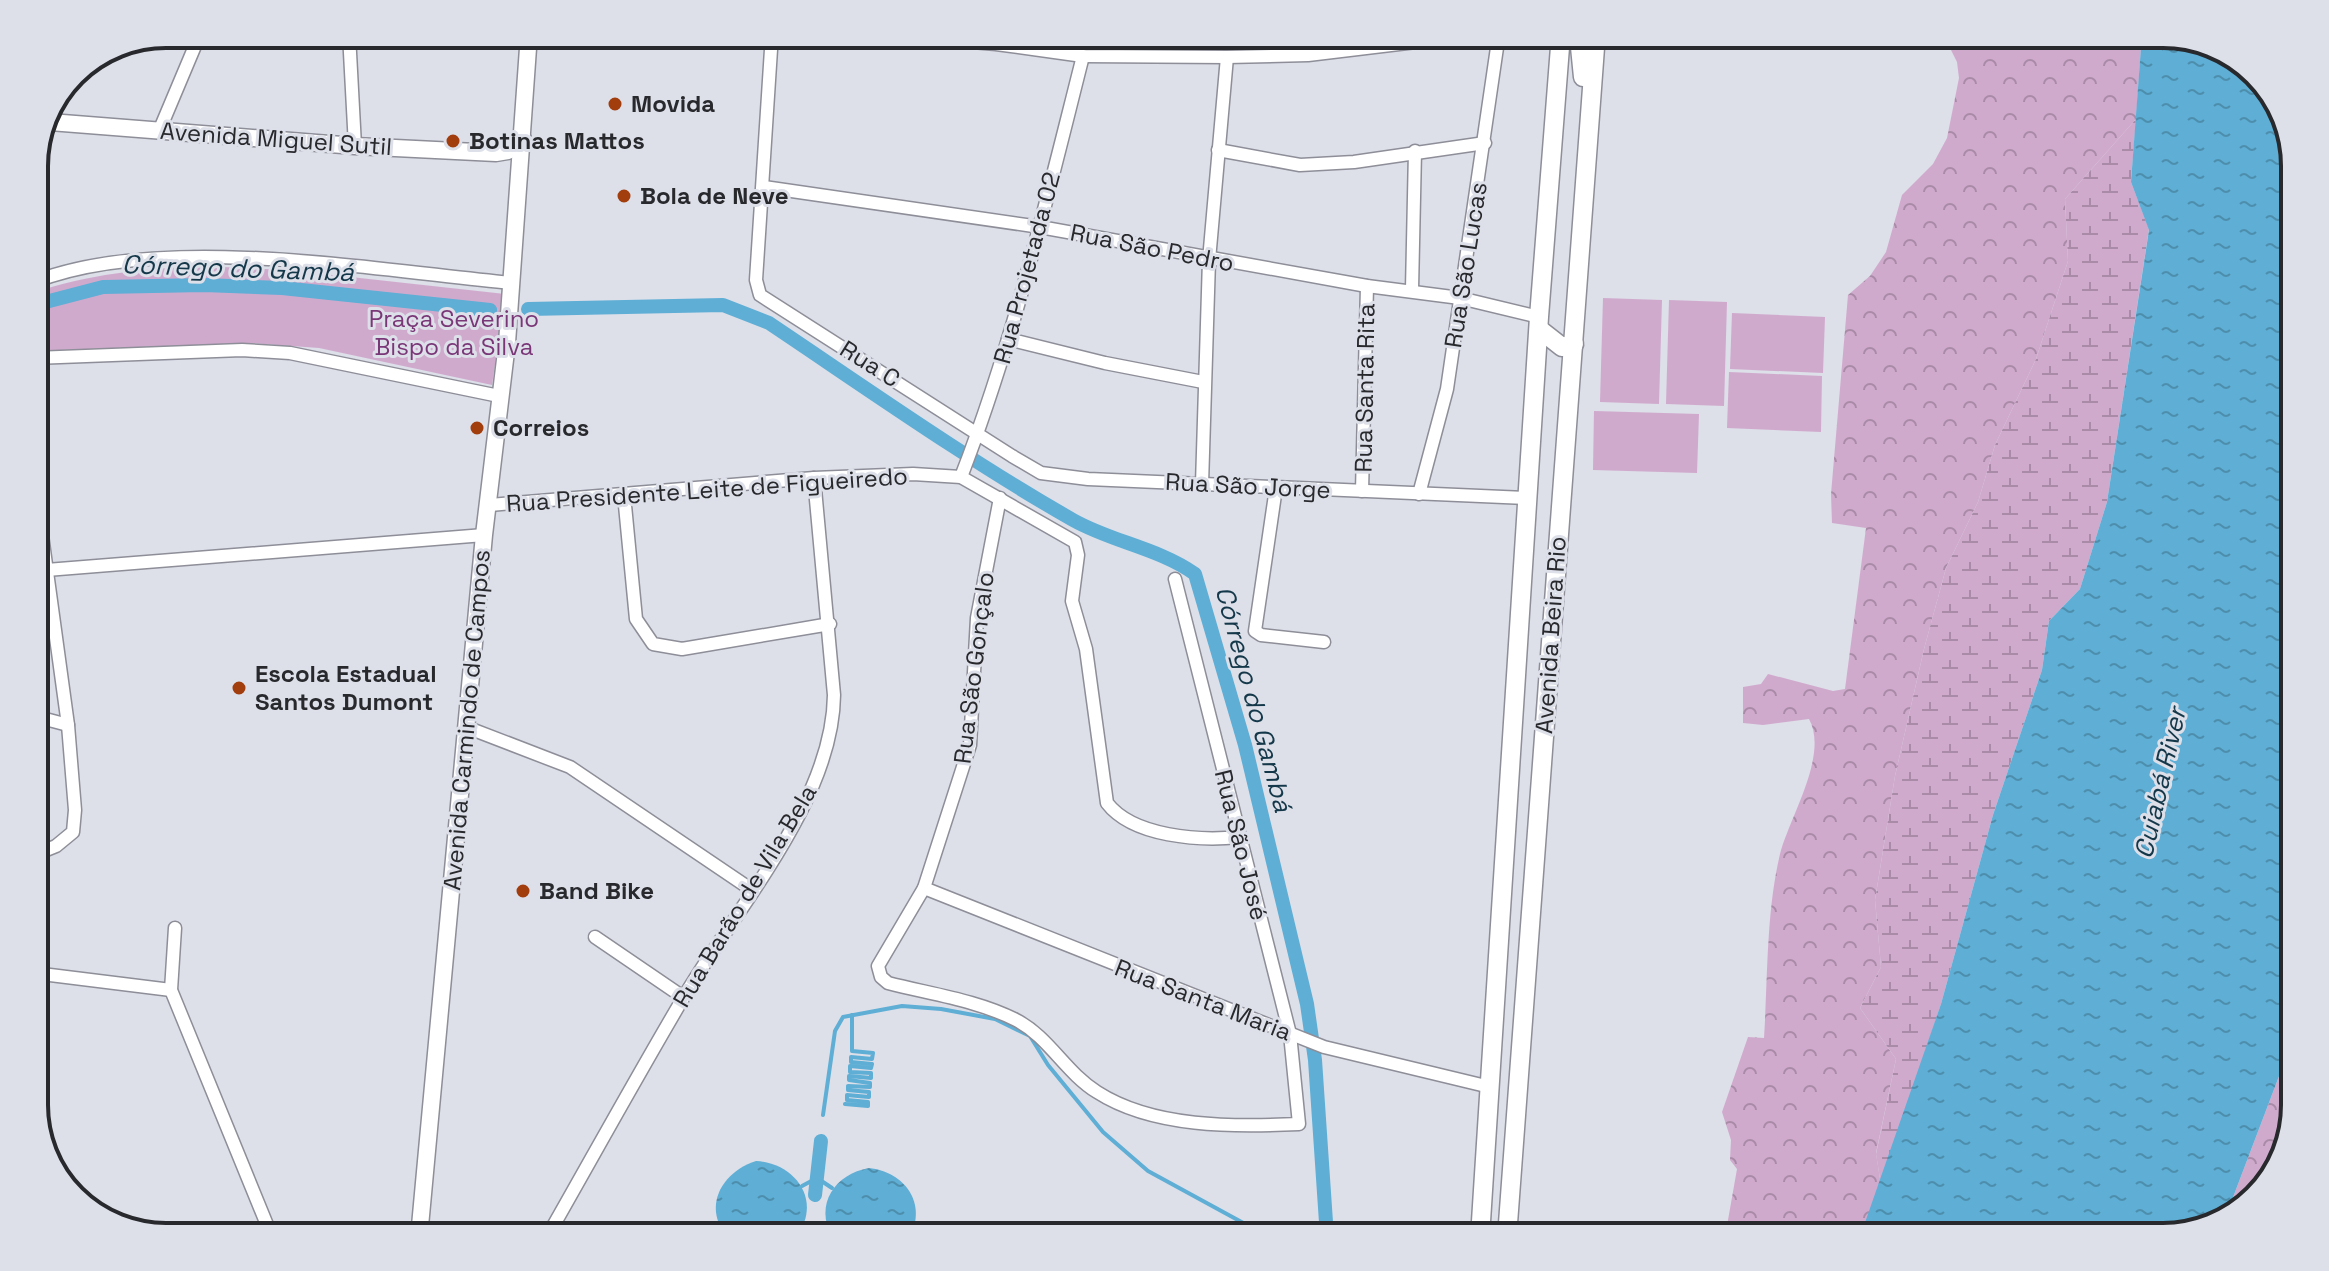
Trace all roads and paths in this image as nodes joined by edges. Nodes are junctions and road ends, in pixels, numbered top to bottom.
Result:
1 (194, 48) edge
2 (350, 48) edge
3 (528, 48) edge
4 (771, 48) edge
5 (1042, 48) edge
6 (1366, 48) edge
7 (1497, 48) edge
8 (1560, 48) edge
9 (1580, 48) edge
10 (1595, 48) edge
11 (1083, 56) junction
12 (1227, 57) junction
13 (525, 102) junction
14 (57, 122) edge
15 (1588, 123) junction
16 (529, 125) junction
17 (160, 129) junction
18 (1485, 143) junction
19 (518, 144) junction
20 (355, 146) junction
21 (1218, 150) junction
22 (1415, 151) junction
23 (502, 153) junction
24 (519, 176) junction
25 (764, 187) junction
26 (1040, 227) junction
27 (1209, 260) junction
28 (48, 277) edge
29 (511, 283) junction
30 (1367, 286) junction
31 (1412, 289) junction
32 (1460, 298) junction
33 (1539, 323) junction
34 (1008, 339) junction
35 (1574, 344) junction
36 (48, 357) edge
37 (1203, 382) junction
38 (499, 396) junction
39 (977, 439) junction
40 (962, 474) junction
41 (814, 478) junction
42 (1202, 484) junction
43 (1276, 488) junction
44 (1362, 491) junction
45 (1419, 494) junction
46 (624, 495) junction
47 (1000, 498) junction
48 (1528, 498) junction
49 (490, 505) junction
50 (484, 535) junction
51 (48, 570) edge
52 (1175, 579) dead end
53 (48, 611) edge
54 (830, 624) junction
55 (1324, 642) dead end
56 (48, 720) edge
57 (68, 725) junction
58 (466, 727) junction
59 (1239, 837) junction
60 (48, 849) edge
61 (924, 888) junction
62 (752, 890) junction
63 (175, 928) dead end
64 (595, 937) dead end
65 (48, 975) edge
66 (171, 990) junction
67 (683, 997) junction
68 (1290, 1034) junction
69 (1490, 1087) junction
70 (1297, 1112) joint
71 (266, 1223) edge
72 (420, 1223) edge
73 (555, 1223) edge
74 (1481, 1223) edge
75 (1508, 1223) edge

1 - 17 street
2 - 20 street
3 - 13 main road, Avenida Carmindo de Campos
4 - 25 street
5 - 11 street
6 - 12 street
7 - 18 street, Rua São Lucas
8 - 33 main road, Avenida Beira Rio
9 - 15 main road
10 - 15 main road, Avenida Beira Rio
11 - 12 street
11 - 26 street, Rua Projetada 02
12 - 21 street
13 - 16 main road, Avenida Carmindo de Campos
13 - 19 main road, Avenida Carmindo de Campos
14 - 17 main road, Avenida Miguel Sutil
15 - 35 main road, Avenida Beira Rio
16 - 19 main road, Avenida Carmindo de Campos
16 - 24 main road, Avenida Carmindo de Campos
17 - 20 main road, Avenida Miguel Sutil
18 - 22 street
18 - 32 street, Rua São Lucas
19 - 23 main road
19 - 24 main road, Avenida Carmindo de Campos
20 - 23 main road, Avenida Miguel Sutil
21 - 22 street
21 - 27 street
22 - 31 street
23 - 24 main road
24 - 29 main road, Avenida Carmindo de Campos
25 - 26 street, Rua São Pedro
25 - 39 street, Rua C
26 - 27 street, Rua São Pedro
26 - 34 street, Rua Projetada 02
27 - 30 street, Rua São Pedro
27 - 37 street
28 - 29 street
29 - 38 main road, Avenida Carmindo de Campos
30 - 31 street, Rua São Pedro
30 - 44 street, Rua Santa Rita
31 - 32 street, Rua São Pedro
32 - 33 street, Rua São Pedro
32 - 45 street, Rua São Lucas
33 - 35 main road
33 - 48 main road, Avenida Beira Rio
34 - 37 street
34 - 39 street, Rua Projetada 02
35 - 75 main road, Avenida Beira Rio
36 - 38 street
37 - 42 street
38 - 49 main road, Avenida Carmindo de Campos
39 - 40 street, Rua Projetada 02
39 - 42 street, Rua São Jorge
40 - 41 street, Rua Presidente Leite de Figueiredo
40 - 47 street, Rua Presidente Leite de Figueiredo
41 - 46 street, Rua Presidente Leite de Figueiredo
41 - 54 street, Rua Barão de Vila Bela
42 - 43 street, Rua São Jorge
43 - 44 street, Rua São Jorge
43 - 55 street
44 - 45 street, Rua São Jorge
45 - 48 street, Rua São Jorge
46 - 49 street, Rua Presidente Leite de Figueiredo
46 - 54 street
47 - 59 street, Rua Presidente Leite de Figueiredo
47 - 61 street, Rua São Gonçalo
48 - 69 main road, Avenida Beira Rio
49 - 50 main road, Avenida Carmindo de Campos
50 - 51 street, Rua Presidente Leite de Figueiredo
50 - 58 main road, Avenida Carmindo de Campos
52 - 59 street, Rua São José
53 - 57 street
54 - 62 street, Rua Barão de Vila Bela
56 - 57 street
57 - 60 street
58 - 62 street
58 - 72 main road, Avenida Carmindo de Campos
59 - 68 street, Rua São José
61 - 68 street, Rua Santa Maria
61 - 70 street, Rua São Gonçalo
62 - 67 street, Rua Barão de Vila Bela
63 - 66 street
64 - 67 street
65 - 66 street
66 - 71 street
67 - 73 street, Rua Barão de Vila Bela
68 - 69 street, Rua Santa Maria
68 - 70 street, Rua São José
69 - 74 main road, Avenida Beira Rio

